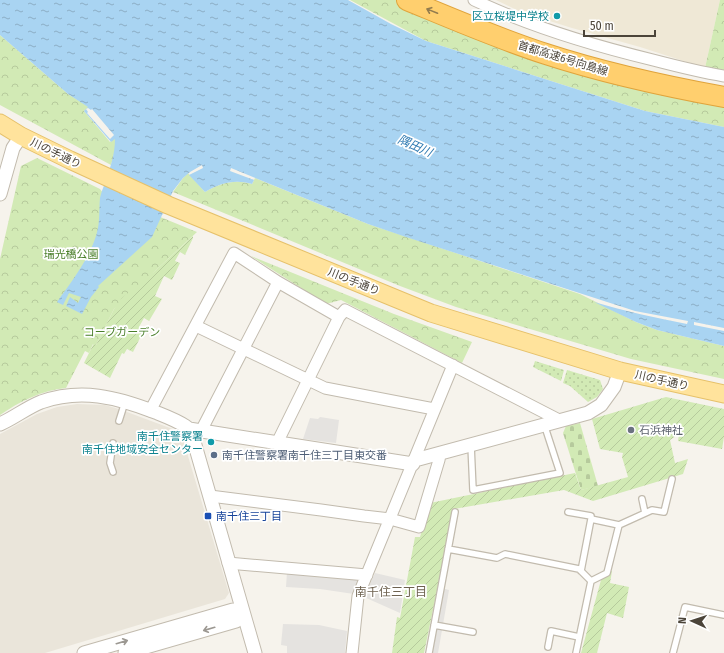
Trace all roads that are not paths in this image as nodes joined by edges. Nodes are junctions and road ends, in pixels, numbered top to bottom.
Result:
1 (407, 0) edge
2 (442, 0) edge
3 (474, 0) edge
4 (724, 76) edge
5 (724, 85) edge
6 (724, 97) edge
7 (0, 123) edge
8 (20, 136) junction
9 (0, 194) edge
10 (278, 282) junction
11 (339, 317) junction
12 (196, 326) junction
13 (244, 350) junction
14 (453, 365) junction
15 (620, 371) junction
16 (307, 380) junction
17 (724, 394) edge
18 (125, 401) junction
19 (434, 409) junction
20 (150, 410) junction
21 (559, 420) junction
22 (119, 421) dead end
23 (0, 424) edge
24 (544, 424) junction
25 (195, 430) junction
26 (113, 443) dead end
27 (277, 443) junction
28 (471, 445) junction
29 (440, 454) junction
30 (414, 462) junction
31 (112, 472) dead end
32 (672, 479) dead end
33 (210, 496) junction
34 (642, 499) dead end
35 (455, 512) dead end
36 (568, 512) dead end
37 (645, 513) junction
38 (390, 518) junction
39 (591, 519) junction
40 (619, 525) junction
41 (448, 549) junction
42 (228, 563) junction
43 (580, 571) junction
44 (367, 575) junction
45 (591, 581) junction
46 (243, 613) junction
47 (724, 615) edge
48 (434, 625) junction
49 (473, 632) dead end
50 (579, 637) junction
51 (548, 647) dead end
52 (84, 653) edge
53 (125, 653) edge
54 (255, 653) edge
55 (352, 653) edge
56 (429, 653) edge
57 (576, 653) edge
58 (673, 653) edge

6 -> 1 highway, 首都高速6号向島線
2 - 5 highway, 首都高速6号向島線
3 - 4 street
7 - 8 main road, 川の手通り
8 - 9 street
8 - 15 main road, 川の手通り
10 - 11 street
10 - 12 street
10 - 13 street
11 - 14 street
11 - 16 street
12 - 13 street
12 - 20 street
13 - 16 street
13 - 25 street
14 - 19 street
14 - 21 street
15 - 17 main road, 川の手通り
15 - 21 street
16 - 19 street
16 - 27 street
18 - 20 street
18 - 22 lane
18 - 23 street
19 - 30 street
20 - 25 street
21 - 24 street
24 - 28 street
24 - 28 lane
25 - 27 street
25 - 33 street
26 - 31 lane
27 - 30 street
28 - 29 street
29 - 30 street
29 - 38 street
30 - 38 street
32 - 37 lane
33 - 38 street
33 - 42 street
34 - 37 lane
35 - 41 lane
36 - 39 lane
37 - 40 lane
38 - 44 street
39 - 40 lane
39 - 43 lane
40 - 45 lane
41 - 43 lane
41 - 48 lane
42 - 44 street
42 - 46 street
43 - 45 lane
44 - 55 street
45 - 50 lane
52 -> 46 street
46 -> 53 street
46 - 54 street
47 - 58 lane
48 - 49 lane
48 - 56 lane
50 - 51 lane
50 - 57 lane

